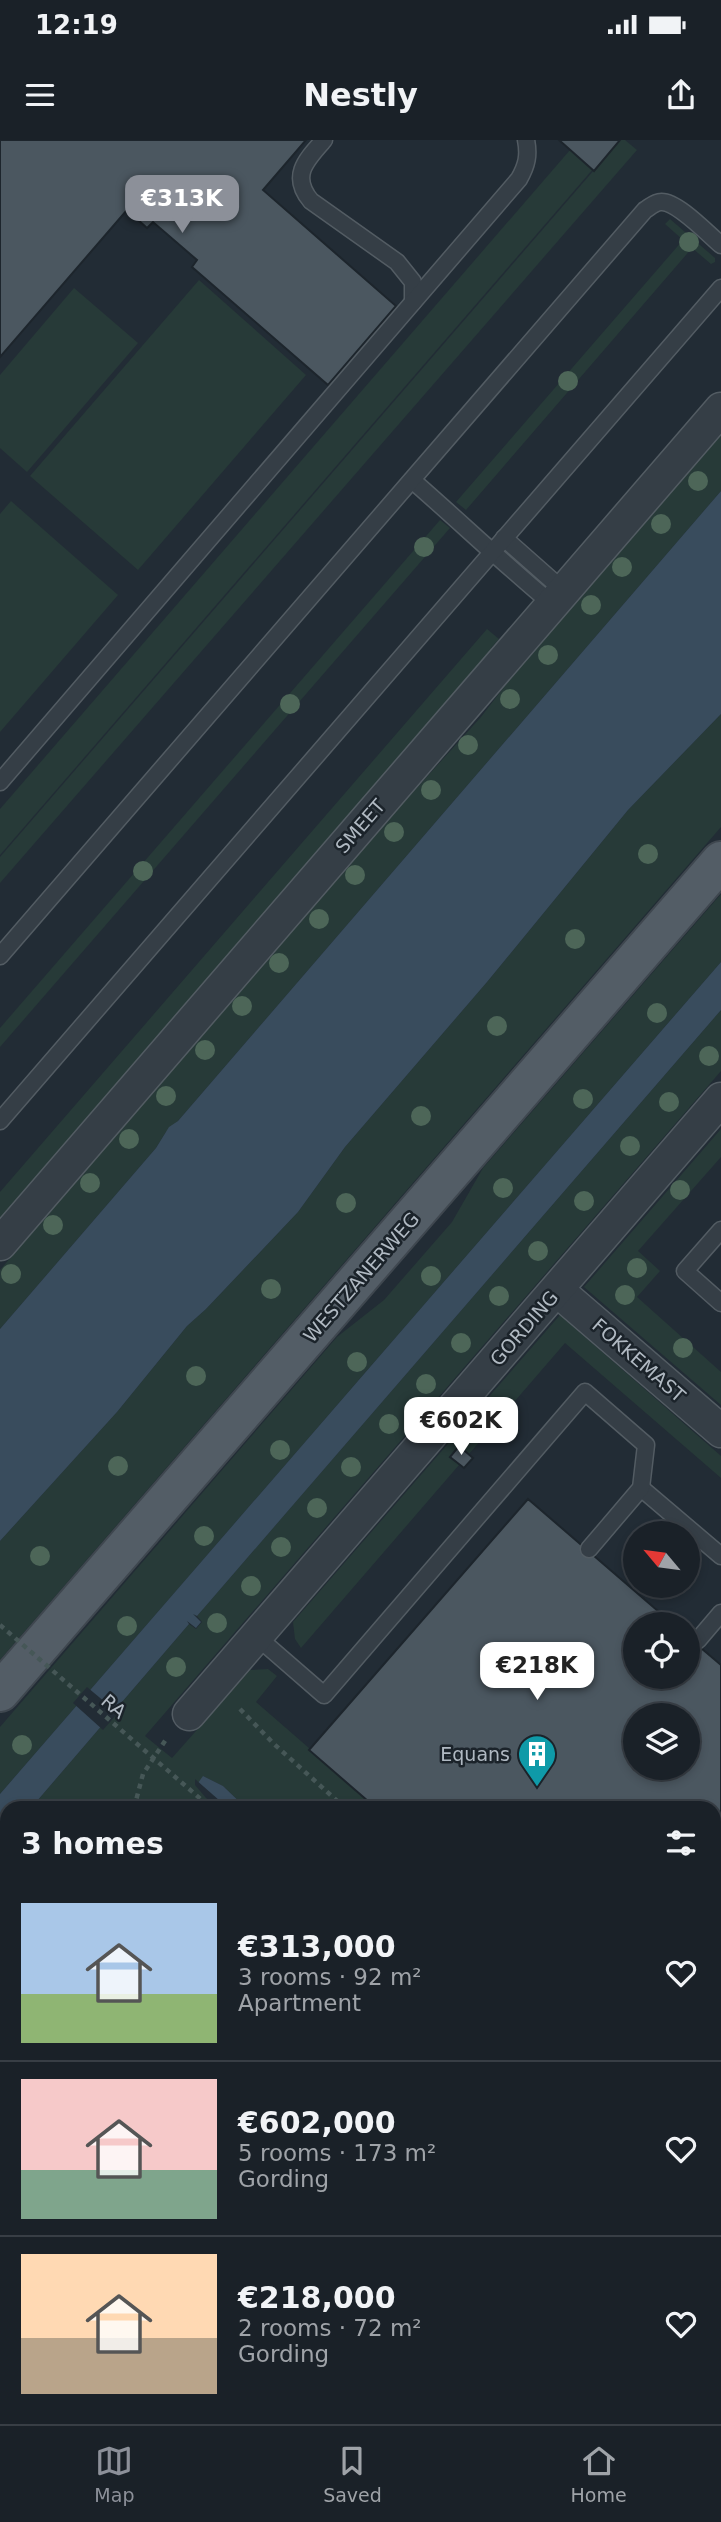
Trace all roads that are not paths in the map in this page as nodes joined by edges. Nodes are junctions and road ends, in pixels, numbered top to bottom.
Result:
1 (324, 140) edge
2 (526, 140) edge
3 (721, 245) edge
4 (721, 288) edge
5 (413, 302) junction
6 (721, 409) edge
7 (412, 480) junction
8 (504, 538) junction
9 (491, 553) junction
10 (558, 597) junction
11 (0, 782) edge
12 (721, 861) edge
13 (0, 956) edge
14 (721, 1099) edge
15 (0, 1121) edge
16 (721, 1230) edge
17 (0, 1244) edge
18 (557, 1290) junction
19 (721, 1303) edge
20 (721, 1431) edge
21 (641, 1488) junction
22 (589, 1549) dead end
23 (721, 1556) edge
24 (721, 1613) edge
25 (256, 1636) junction
26 (700, 1638) edge
27 (0, 1692) edge
28 (189, 1714) road end

1 - 5 lane
2 - 5 lane
3 - 7 lane
4 - 8 lane
5 - 11 lane
6 - 10 street, SMEET
7 - 9 lane
7 - 13 lane
8 - 9 lane
8 - 10 lane
9 - 10 lane
9 - 15 lane
10 - 17 street, SMEET
12 - 27 main road, WESTZANERWEG
14 - 18 street, GORDING
16 - 19 lane
18 - 20 street, FOKKEMAST
18 - 25 street, GORDING
21 - 22 lane
21 - 23 lane
21 - 25 lane
24 - 26 lane
25 - 28 street, GORDING

